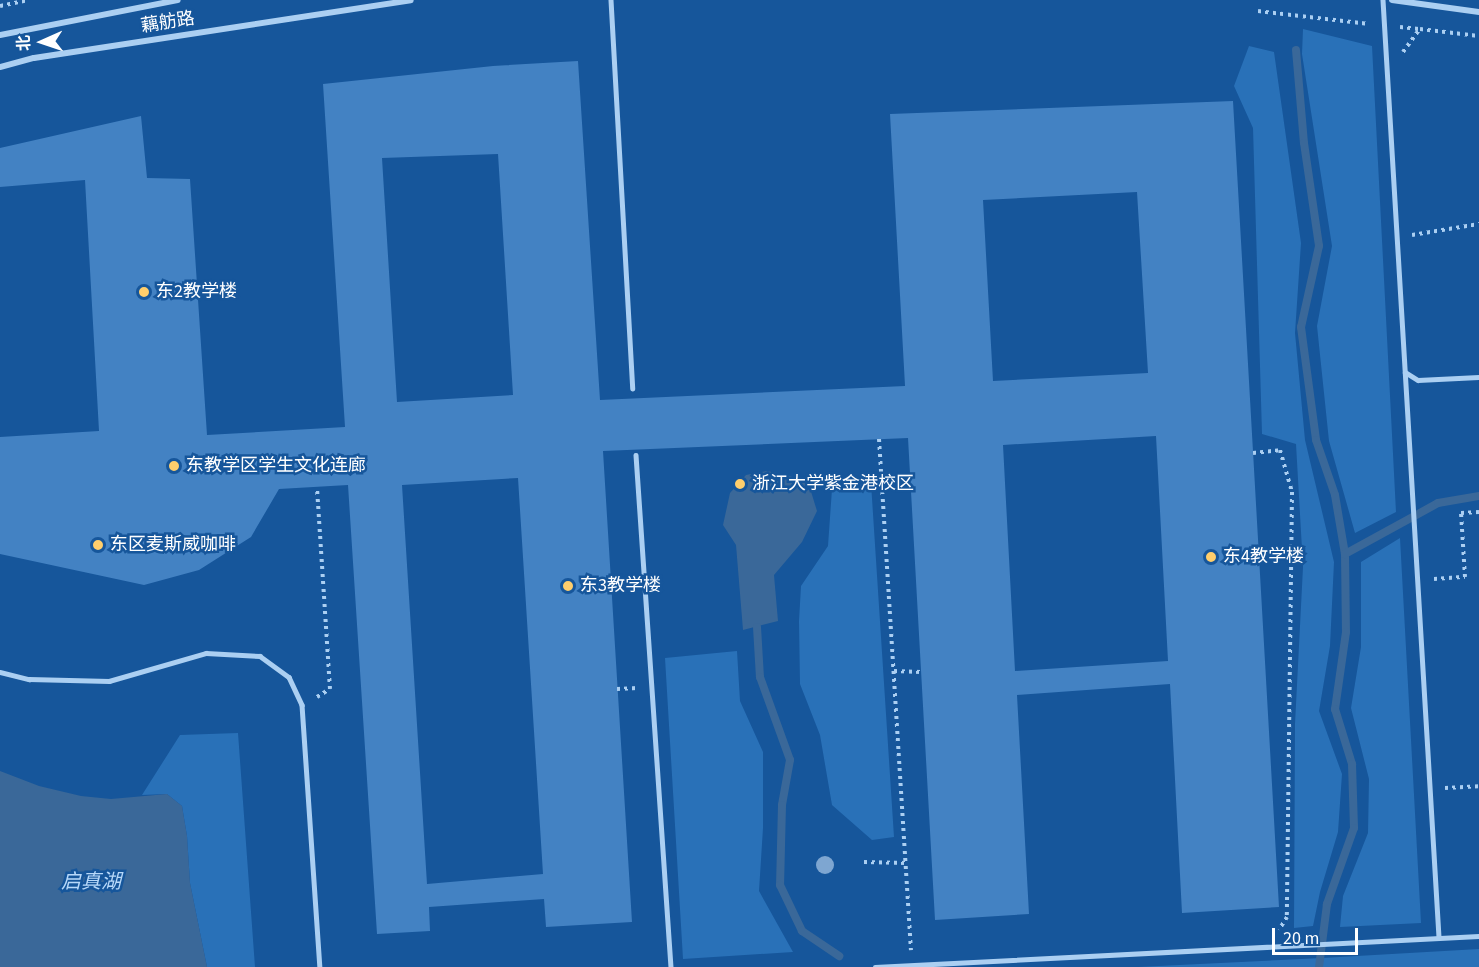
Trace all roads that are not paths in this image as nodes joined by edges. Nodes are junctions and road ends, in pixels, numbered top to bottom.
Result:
1 (178, 0) edge
2 (411, 0) edge
3 (611, 0) edge
4 (1383, 0) edge
5 (1392, 0) edge
6 (1479, 12) edge
7 (0, 35) edge
8 (0, 67) edge
9 (1405, 372) junction
10 (1479, 377) edge
11 (633, 388) dead end
12 (636, 455) dead end
13 (0, 672) edge
14 (1479, 936) edge
15 (1438, 937) junction
16 (995, 960) junction
17 (320, 967) edge
18 (670, 967) edge
19 (875, 967) edge
20 (996, 967) edge

1 - 7 street, 藕舫路
2 - 8 street, 藕舫路
3 - 11 lane
4 - 9 lane
5 - 6 street
9 - 10 lane
9 - 15 lane
12 - 18 lane
13 - 17 lane
14 - 15 lane
15 - 16 lane
16 - 19 lane
16 - 20 lane

